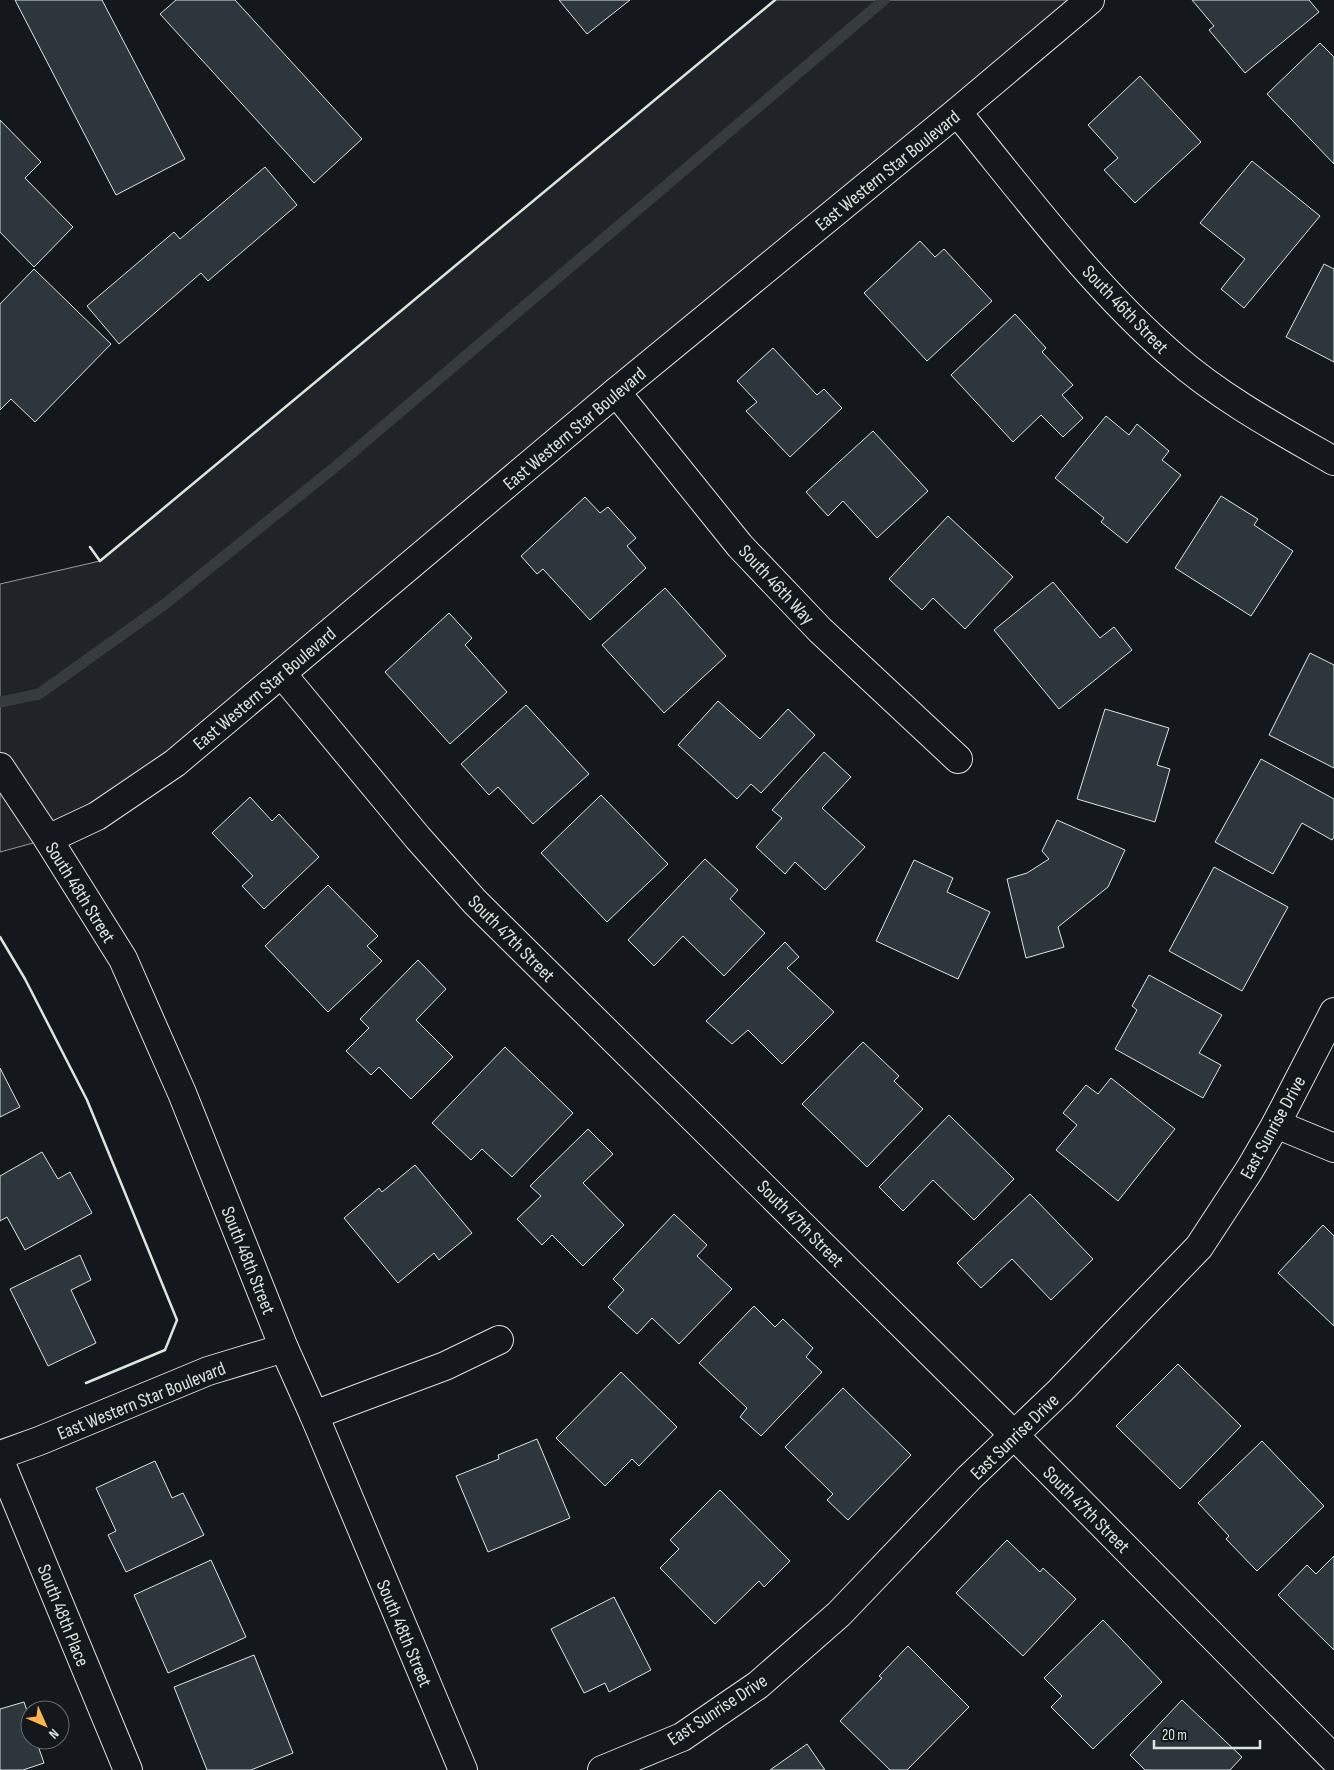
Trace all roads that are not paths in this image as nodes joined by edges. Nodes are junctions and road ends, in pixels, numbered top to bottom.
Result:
1 (1090, 0) edge
2 (957, 112) junction
3 (616, 392) junction
4 (1334, 461) edge
5 (282, 674) junction
6 (958, 759) dead end
7 (1, 768) edge
8 (48, 840) junction
9 (1334, 1012) edge
10 (1276, 1124) junction
11 (1334, 1148) edge
12 (499, 1340) dead end
13 (284, 1348) junction
14 (314, 1415) junction
15 (1013, 1434) junction
16 (0, 1455) edge
17 (0, 1461) edge
18 (1334, 1759) edge
19 (128, 1770) edge
20 (463, 1770) edge
21 (602, 1770) edge

1 - 2 street, East Western Star Boulevard
2 - 3 street, East Western Star Boulevard
2 - 4 street, South 46th Street
3 - 5 street, East Western Star Boulevard
3 - 6 street, South 46th Way
5 - 8 street, East Western Star Boulevard
5 - 15 street, South 47th Street
7 - 8 street, South 48th Street
8 - 13 street, South 48th Street
9 - 10 street, East Sunrise Drive
10 - 11 street
10 - 15 street, East Sunrise Drive
12 - 14 street
13 - 14 street, South 48th Street
13 - 16 street, East Western Star Boulevard
14 - 20 street, South 48th Street
15 - 18 street, South 47th Street
15 - 21 street, East Sunrise Drive
17 - 19 street, South 48th Place

